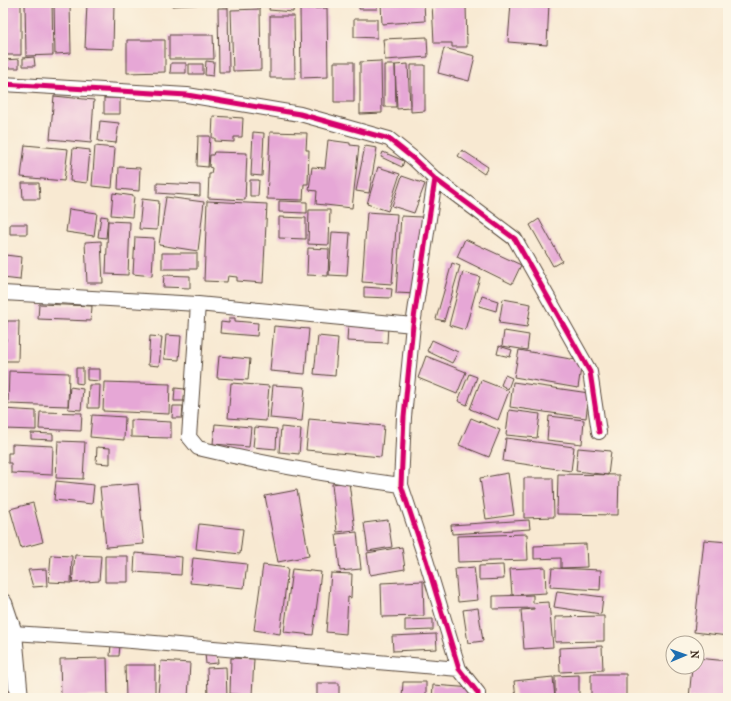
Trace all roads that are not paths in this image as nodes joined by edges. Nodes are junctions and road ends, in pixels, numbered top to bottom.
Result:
1 (3, 84) edge
2 (435, 179) junction
3 (3, 293) edge
4 (198, 304) junction
5 (413, 325) junction
6 (599, 432) dead end
7 (401, 485) junction
8 (3, 603) edge
9 (13, 634) junction
10 (459, 669) junction
11 (19, 698) edge
12 (478, 698) edge

1 - 2 street
2 - 5 street
2 - 6 street
3 - 4 street
4 - 5 street
4 - 7 street
5 - 7 street
7 - 10 street
8 - 9 street
9 - 10 street
9 - 11 street
10 - 12 street

